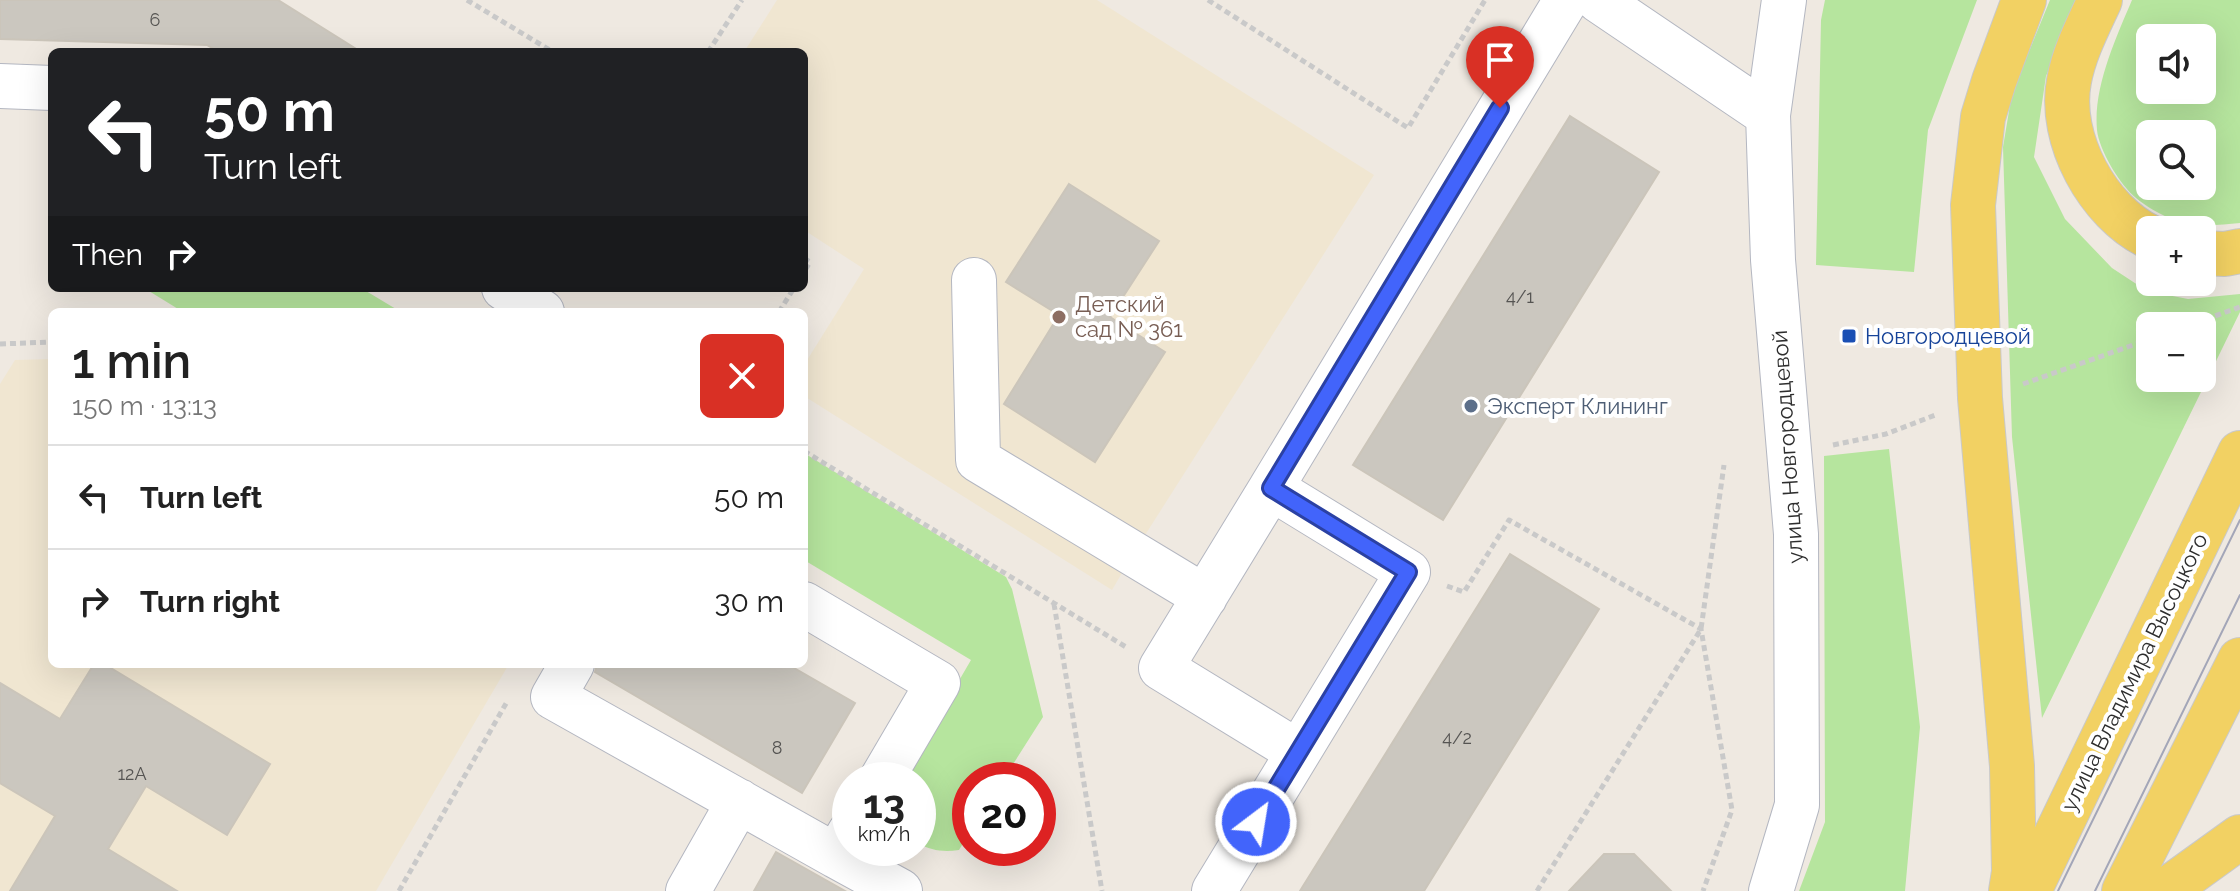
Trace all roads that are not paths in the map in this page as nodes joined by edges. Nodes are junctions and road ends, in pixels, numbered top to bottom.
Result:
1 (1566, 0) edge
2 (1598, 0) edge
3 (1784, 0) edge
4 (2024, 0) edge
5 (2100, 0) edge
6 (0, 86) edge
7 (48, 88) edge
8 (1768, 115) junction
9 (2136, 229) edge
10 (2240, 251) edge
11 (2216, 254) edge
12 (974, 280) dead end
13 (510, 292) edge
14 (536, 308) edge
15 (2240, 453) edge
16 (1271, 488) junction
17 (1205, 597) junction
18 (808, 606) edge
19 (2240, 660) edge
20 (570, 668) edge
21 (1298, 752) junction
22 (892, 762) edge
23 (739, 801) junction
24 (2240, 837) edge
25 (832, 839) edge
26 (870, 866) edge
27 (688, 891) edge
28 (900, 891) edge
29 (1214, 891) edge
30 (1771, 891) edge
31 (2011, 891) edge
32 (2029, 891) edge
33 (2124, 891) edge
34 (2165, 891) edge

1 - 16 street
2 - 8 street
3 - 8 street, улица Новгородцевой
4 - 31 main road
5 - 9 main road
6 - 7 street
8 - 30 street, улица Новгородцевой
10 - 11 main road
12 - 17 street
13 - 14 street
15 - 32 main road, улица Владимира Высоцкого
16 - 17 street
16 - 21 street
17 - 21 street
18 - 22 street
19 - 33 main road
20 - 23 street
21 - 29 street
23 - 25 street
23 - 27 street
24 - 34 main road
26 - 28 street

